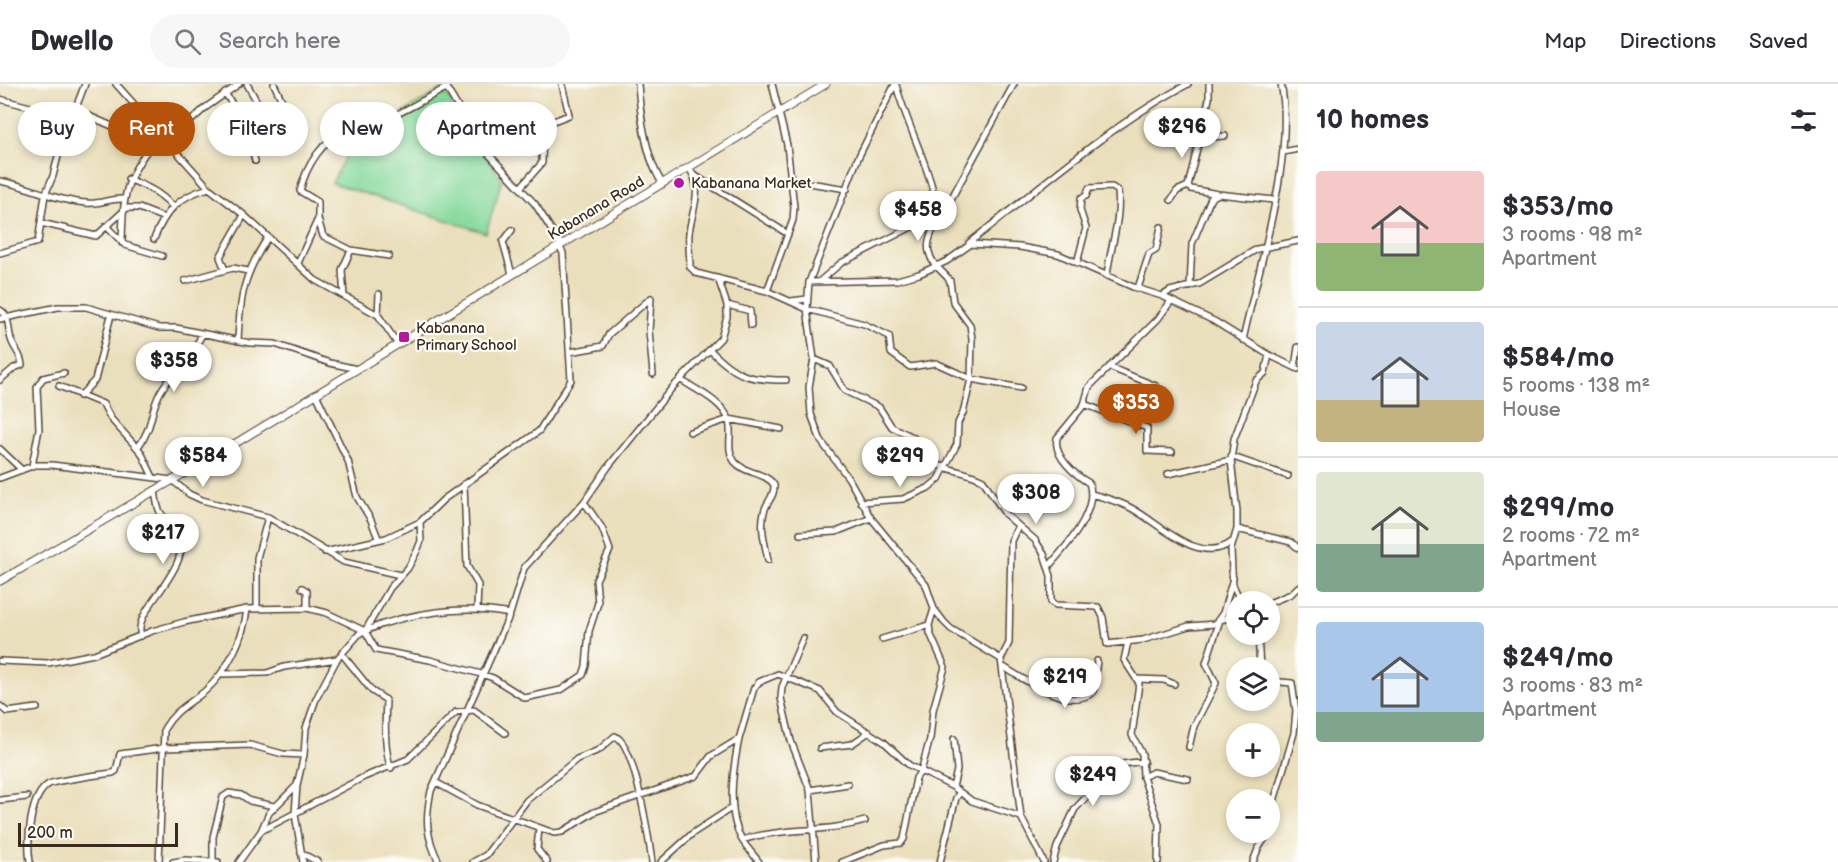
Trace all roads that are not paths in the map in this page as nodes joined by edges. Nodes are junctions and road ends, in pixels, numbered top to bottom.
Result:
1 (85, 84) edge
2 (116, 84) edge
3 (239, 84) edge
4 (247, 84) edge
5 (274, 84) edge
6 (562, 84) edge
7 (638, 84) edge
8 (772, 84) edge
9 (826, 84) edge
10 (896, 84) edge
11 (1014, 84) edge
12 (1188, 84) edge
13 (1209, 84) edge
14 (1281, 84) edge
15 (445, 86) edge
16 (225, 93) junction
17 (0, 99) edge
18 (78, 102) edge
19 (132, 102) edge
20 (257, 102) edge
21 (282, 102) edge
22 (18, 104) edge
23 (779, 113) junction
24 (195, 118) edge
25 (1225, 136) dead end
26 (1198, 138) junction
27 (1298, 149) edge
28 (1282, 152) junction
29 (58, 156) edge
30 (144, 156) edge
31 (181, 156) edge
32 (255, 161) dead end
33 (689, 168) junction
34 (694, 175) junction
35 (128, 179) junction
36 (790, 180) junction
37 (0, 181) edge
38 (663, 184) junction
39 (1188, 186) junction
40 (209, 188) junction
41 (520, 188) junction
42 (847, 189) junction
43 (1218, 194) junction
44 (45, 195) junction
45 (123, 199) junction
46 (1171, 200) dead end
47 (1274, 200) junction
48 (173, 207) junction
49 (123, 209) junction
50 (244, 214) junction
51 (938, 216) junction
52 (162, 217) junction
53 (318, 219) junction
54 (41, 224) junction
55 (106, 226) junction
56 (1161, 227) dead end
57 (512, 230) dead end
58 (788, 234) junction
59 (268, 237) junction
60 (154, 239) dead end
61 (1298, 241) edge
62 (122, 243) junction
63 (560, 246) junction
64 (1263, 248) junction
65 (961, 249) junction
66 (351, 250) junction
67 (0, 253) edge
68 (162, 256) dead end
69 (390, 256) dead end
70 (298, 263) junction
71 (1077, 263) junction
72 (934, 267) junction
73 (225, 270) junction
74 (248, 271) junction
75 (512, 274) junction
76 (1107, 276) junction
77 (718, 278) junction
78 (820, 280) junction
79 (184, 281) dead end
80 (809, 282) junction
81 (1190, 287) junction
82 (1138, 288) junction
83 (767, 291) junction
84 (379, 294) dead end
85 (1162, 296) junction
86 (346, 297) junction
87 (807, 299) junction
88 (791, 301) junction
89 (1171, 301) junction
90 (727, 305) junction
91 (807, 309) junction
92 (0, 310) edge
93 (111, 315) junction
94 (378, 315) junction
95 (3, 317) edge
96 (751, 325) dead end
97 (203, 333) junction
98 (1243, 340) junction
99 (238, 341) junction
100 (397, 343) junction
101 (1298, 347) edge
102 (711, 351) junction
103 (570, 352) junction
104 (1269, 355) junction
105 (814, 359) junction
106 (1109, 367) junction
107 (1296, 368) edge
108 (357, 369) junction
109 (64, 373) dead end
110 (653, 374) dead end
111 (970, 379) junction
112 (0, 380) edge
113 (681, 380) junction
114 (786, 381) dead end
115 (59, 386) dead end
116 (1156, 386) dead end
117 (1021, 388) dead end
118 (316, 394) junction
119 (80, 396) junction
120 (1084, 404) junction
121 (729, 419) junction
122 (781, 429) dead end
123 (690, 432) dead end
124 (138, 447) junction
125 (0, 450) edge
126 (1172, 452) dead end
127 (1232, 459) junction
128 (32, 466) junction
129 (942, 468) junction
130 (22, 470) junction
131 (1168, 474) dead end
132 (1288, 476) dead end
133 (153, 477) junction
134 (0, 478) edge
135 (172, 480) junction
136 (464, 484) junction
137 (154, 490) junction
138 (1091, 494) junction
139 (584, 502) junction
140 (861, 502) junction
141 (268, 517) junction
142 (871, 518) junction
143 (420, 522) junction
144 (1018, 526) junction
145 (1237, 529) junction
146 (800, 534) dead end
147 (378, 538) junction
148 (1234, 541) junction
149 (1297, 546) edge
150 (325, 552) junction
151 (768, 560) dead end
152 (1048, 567) junction
153 (400, 575) junction
154 (1233, 578) junction
155 (0, 581) edge
156 (1298, 587) edge
157 (302, 588) dead end
158 (1236, 591) edge
159 (1280, 598) edge
160 (307, 608) junction
161 (247, 609) junction
162 (257, 609) junction
163 (934, 609) junction
164 (477, 610) junction
165 (510, 614) junction
166 (1226, 618) edge
167 (1220, 620) junction
168 (929, 624) junction
169 (365, 631) junction
170 (141, 636) junction
171 (803, 638) dead end
172 (882, 639) dead end
173 (1128, 642) junction
174 (339, 656) junction
175 (1001, 659) junction
176 (0, 661) edge
177 (1097, 661) dead end
178 (1002, 666) junction
179 (221, 674) junction
180 (481, 674) junction
181 (787, 676) junction
182 (1137, 679) junction
183 (1280, 682) edge
184 (1174, 684) dead end
185 (0, 706) edge
186 (37, 708) dead end
187 (466, 710) junction
188 (1297, 711) edge
189 (869, 732) junction
190 (505, 733) dead end
191 (738, 739) junction
192 (954, 739) dead end
193 (164, 747) junction
194 (820, 747) dead end
195 (1189, 747) dead end
196 (304, 755) junction
197 (1144, 761) junction
198 (391, 768) junction
199 (921, 771) junction
200 (1143, 777) junction
201 (1188, 778) dead end
202 (435, 782) junction
203 (297, 784) junction
204 (848, 784) dead end
205 (953, 787) junction
206 (1277, 789) edge
207 (810, 790) junction
208 (960, 792) junction
209 (641, 794) junction
210 (27, 796) dead end
211 (0, 800) edge
212 (274, 806) junction
213 (733, 807) junction
214 (295, 813) junction
215 (1021, 817) junction
216 (515, 820) junction
217 (865, 821) dead end
218 (539, 828) junction
219 (261, 831) junction
220 (813, 831) junction
221 (742, 840) junction
222 (1262, 843) edge
223 (301, 853) junction
224 (486, 855) junction
225 (30, 862) edge
226 (159, 862) edge
227 (173, 862) edge
228 (213, 862) edge
229 (218, 862) edge
230 (239, 862) edge
231 (303, 862) edge
232 (318, 862) edge
233 (440, 862) edge
234 (473, 862) edge
235 (485, 862) edge
236 (547, 862) edge
237 (652, 862) edge
238 (661, 862) edge
239 (759, 862) edge
240 (816, 862) edge
241 (842, 862) edge
242 (940, 862) edge
243 (1044, 862) edge
244 (1053, 862) edge
245 (1158, 862) edge
246 (1253, 862) edge

1 - 18 street
2 - 19 street
3 - 16 street
4 - 20 street
5 - 21 street
6 - 41 street
7 - 38 street
8 - 23 street
9 - 23 street, Kabanana Road
10 - 42 street
10 - 51 street
11 - 51 street
12 - 65 street
13 - 26 street
14 - 28 street
15 - 41 street
15 - 53 street
16 - 24 street
16 - 32 street
17 - 22 street
23 - 33 street, Kabanana Road
23 - 36 street
25 - 26 street
26 - 39 street
27 - 28 street
28 - 47 street
29 - 44 street
30 - 35 street
31 - 40 street
33 - 34 street
33 - 38 street, Kabanana Road
34 - 58 street
34 - 77 street
35 - 45 street
35 - 48 street
36 - 42 street
36 - 58 street
37 - 44 street
38 - 63 street, Kabanana Road
39 - 43 street
39 - 46 street
40 - 48 street
40 - 50 street
41 - 63 street
42 - 80 street
43 - 47 street
43 - 81 street
44 - 45 street
44 - 54 street
45 - 49 street
47 - 64 street
48 - 52 street
49 - 52 street
49 - 55 street
49 - 62 street
50 - 59 street
50 - 73 street
51 - 72 street
51 - 78 street
52 - 60 street
53 - 66 street
53 - 70 street
54 - 55 street
54 - 67 street
55 - 62 street
56 - 82 street
57 - 75 street
58 - 83 street
59 - 70 street
59 - 74 street
61 - 64 street
62 - 68 street
63 - 75 street, Kabanana Road
63 - 103 street
64 - 81 street
64 - 98 street
65 - 71 street
65 - 72 street
66 - 69 street
66 - 86 street
70 - 86 street
71 - 76 street
71 - 76 street
72 - 78 street
72 - 111 street
73 - 74 street
73 - 79 street
74 - 99 street
75 - 100 street, Kabanana Road
76 - 82 street
77 - 83 street
77 - 90 street
78 - 80 street
80 - 87 street
81 - 85 street
82 - 85 street
83 - 88 street
84 - 94 street
85 - 89 street
86 - 94 street
87 - 88 street
87 - 91 street
88 - 91 street
89 - 98 street
89 - 106 street
90 - 96 street
90 - 102 street
91 - 105 street
91 - 111 street
92 - 95 street
93 - 95 street
93 - 97 street
93 - 119 street
94 - 100 street
95 - 112 street
97 - 99 street
97 - 124 street
98 - 104 street
99 - 108 street
100 - 108 street, Kabanana Road
101 - 107 street
102 - 113 street
102 - 114 street
103 - 110 street
103 - 136 street
104 - 107 street
104 - 127 street
105 - 129 street
105 - 140 street
106 - 116 street
106 - 120 street
108 - 118 street, Kabanana Road
109 - 128 street
111 - 117 street
111 - 129 street
113 - 121 street
113 - 139 street
115 - 119 street
118 - 135 street, Kabanana Road
118 - 147 street
119 - 124 street
120 - 126 street
120 - 138 street
121 - 122 street
121 - 123 street
121 - 151 street
124 - 133 street
125 - 130 street
127 - 131 street
127 - 132 street
127 - 145 street
128 - 130 street
128 - 133 street
129 - 140 street
129 - 144 street
130 - 134 street
133 - 135 street
135 - 137 street, Kabanana Road
135 - 141 street
136 - 143 street
136 - 164 street
137 - 155 street, Kabanana Road
137 - 170 street
138 - 148 street
138 - 152 street
139 - 165 street
139 - 180 street
140 - 142 street
141 - 150 street
141 - 162 street
142 - 146 street
142 - 163 street
143 - 147 street
143 - 153 street
144 - 152 street
144 - 175 street
145 - 148 street
145 - 149 street
147 - 150 street
148 - 154 street
150 - 153 street
152 - 173 street
153 - 169 street
154 - 158 street
154 - 167 street
156 - 159 street
157 - 160 street
160 - 162 street
160 - 169 street
161 - 162 street
161 - 170 street
161 - 179 street
163 - 168 street
163 - 175 street
164 - 165 street
164 - 169 street
165 - 180 street
166 - 167 street
167 - 173 street
167 - 195 street
168 - 172 street
168 - 199 street
169 - 174 street
169 - 180 street
170 - 176 street
171 - 181 street
173 - 182 street
174 - 179 street
174 - 196 street
174 - 198 street
175 - 178 street
177 - 178 street
178 - 215 street
179 - 193 street
180 - 187 street
181 - 189 street
181 - 191 street
181 - 207 street
182 - 184 street
182 - 197 street
183 - 188 street
185 - 186 street
187 - 190 street
187 - 198 street
187 - 202 street
188 - 206 street
189 - 194 street
189 - 199 street
191 - 209 street
191 - 213 street
192 - 205 street
193 - 196 street
193 - 225 street
193 - 226 street
196 - 203 street
197 - 200 street
197 - 244 street
198 - 214 street
199 - 205 street
199 - 241 street
200 - 201 street
200 - 245 street
202 - 216 street
202 - 233 street
203 - 212 street
203 - 214 street
204 - 207 street
205 - 208 street
207 - 220 street
208 - 215 street
208 - 242 street
209 - 216 street
209 - 218 street
209 - 237 street
210 - 211 street
212 - 219 street
212 - 228 street
213 - 221 street
213 - 238 street
214 - 219 street
214 - 223 street
215 - 243 street
216 - 218 street
216 - 224 street
217 - 220 street
218 - 236 street
219 - 230 street
220 - 221 street
220 - 240 street
221 - 239 street
222 - 246 street
223 - 231 street
223 - 232 street
224 - 234 street
224 - 235 street
227 - 228 street
228 - 229 street

